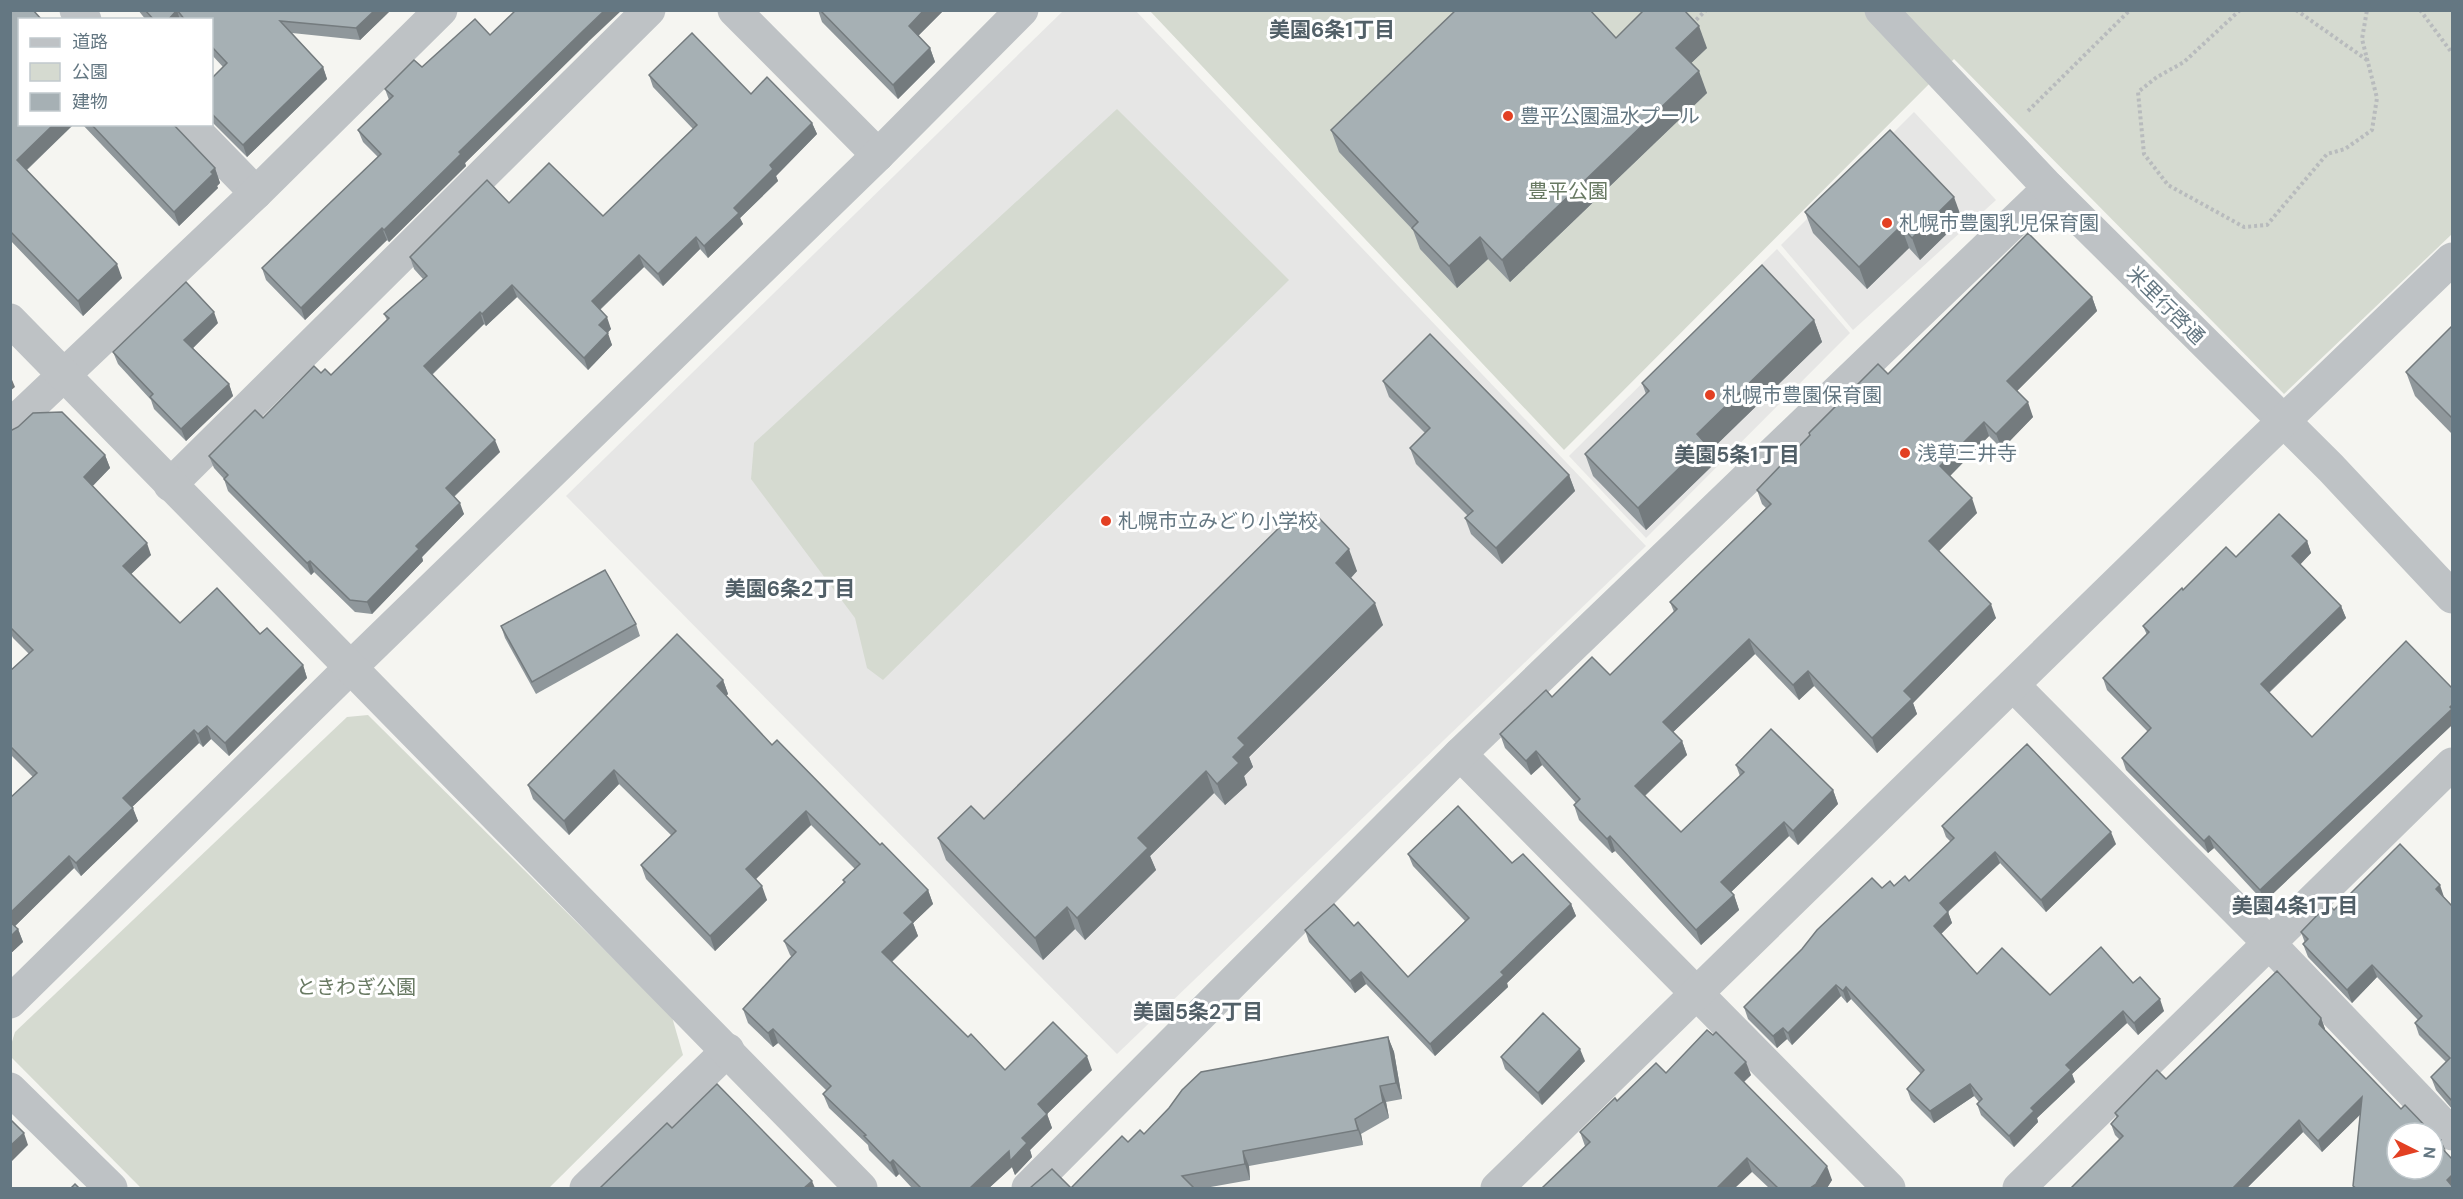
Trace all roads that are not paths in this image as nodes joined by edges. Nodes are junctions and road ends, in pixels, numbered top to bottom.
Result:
1 (441, 10) edge
2 (649, 10) edge
3 (734, 10) edge
4 (1022, 10) edge
5 (1881, 10) edge
6 (191, 126) edge
7 (878, 155) junction
8 (2049, 188) junction
9 (256, 193) junction
10 (2452, 259) edge
11 (10, 320) edge
12 (63, 375) junction
13 (2283, 421) junction
14 (10, 426) edge
15 (170, 484) junction
16 (2452, 597) edge
17 (350, 668) junction
18 (2013, 685) junction
19 (1460, 753) junction
20 (2452, 764) edge
21 (2268, 942) junction
22 (1698, 993) junction
23 (10, 1002) edge
24 (728, 1050) junction
25 (10, 1089) edge
26 (2452, 1134) edge
27 (111, 1188) edge
28 (586, 1188) edge
29 (861, 1188) edge
30 (1028, 1188) edge
31 (1497, 1188) edge
32 (1889, 1188) edge
33 (2019, 1188) edge

1 - 9 street
2 - 15 street
3 - 7 street
4 - 7 street
5 - 8 street, 米里行啓通
6 - 9 street
7 - 17 street
8 - 13 street, 米里行啓通
8 - 19 street
9 - 12 street
10 - 13 street
11 - 12 street
12 - 14 street
12 - 15 street
13 - 16 street, 米里行啓通
13 - 18 street
15 - 17 street
17 - 23 street
17 - 24 street
18 - 21 street
18 - 22 street
19 - 22 street
19 - 30 street
20 - 21 street
21 - 26 street
21 - 33 street
22 - 31 street
22 - 32 street
24 - 28 street
24 - 29 street
25 - 27 street

